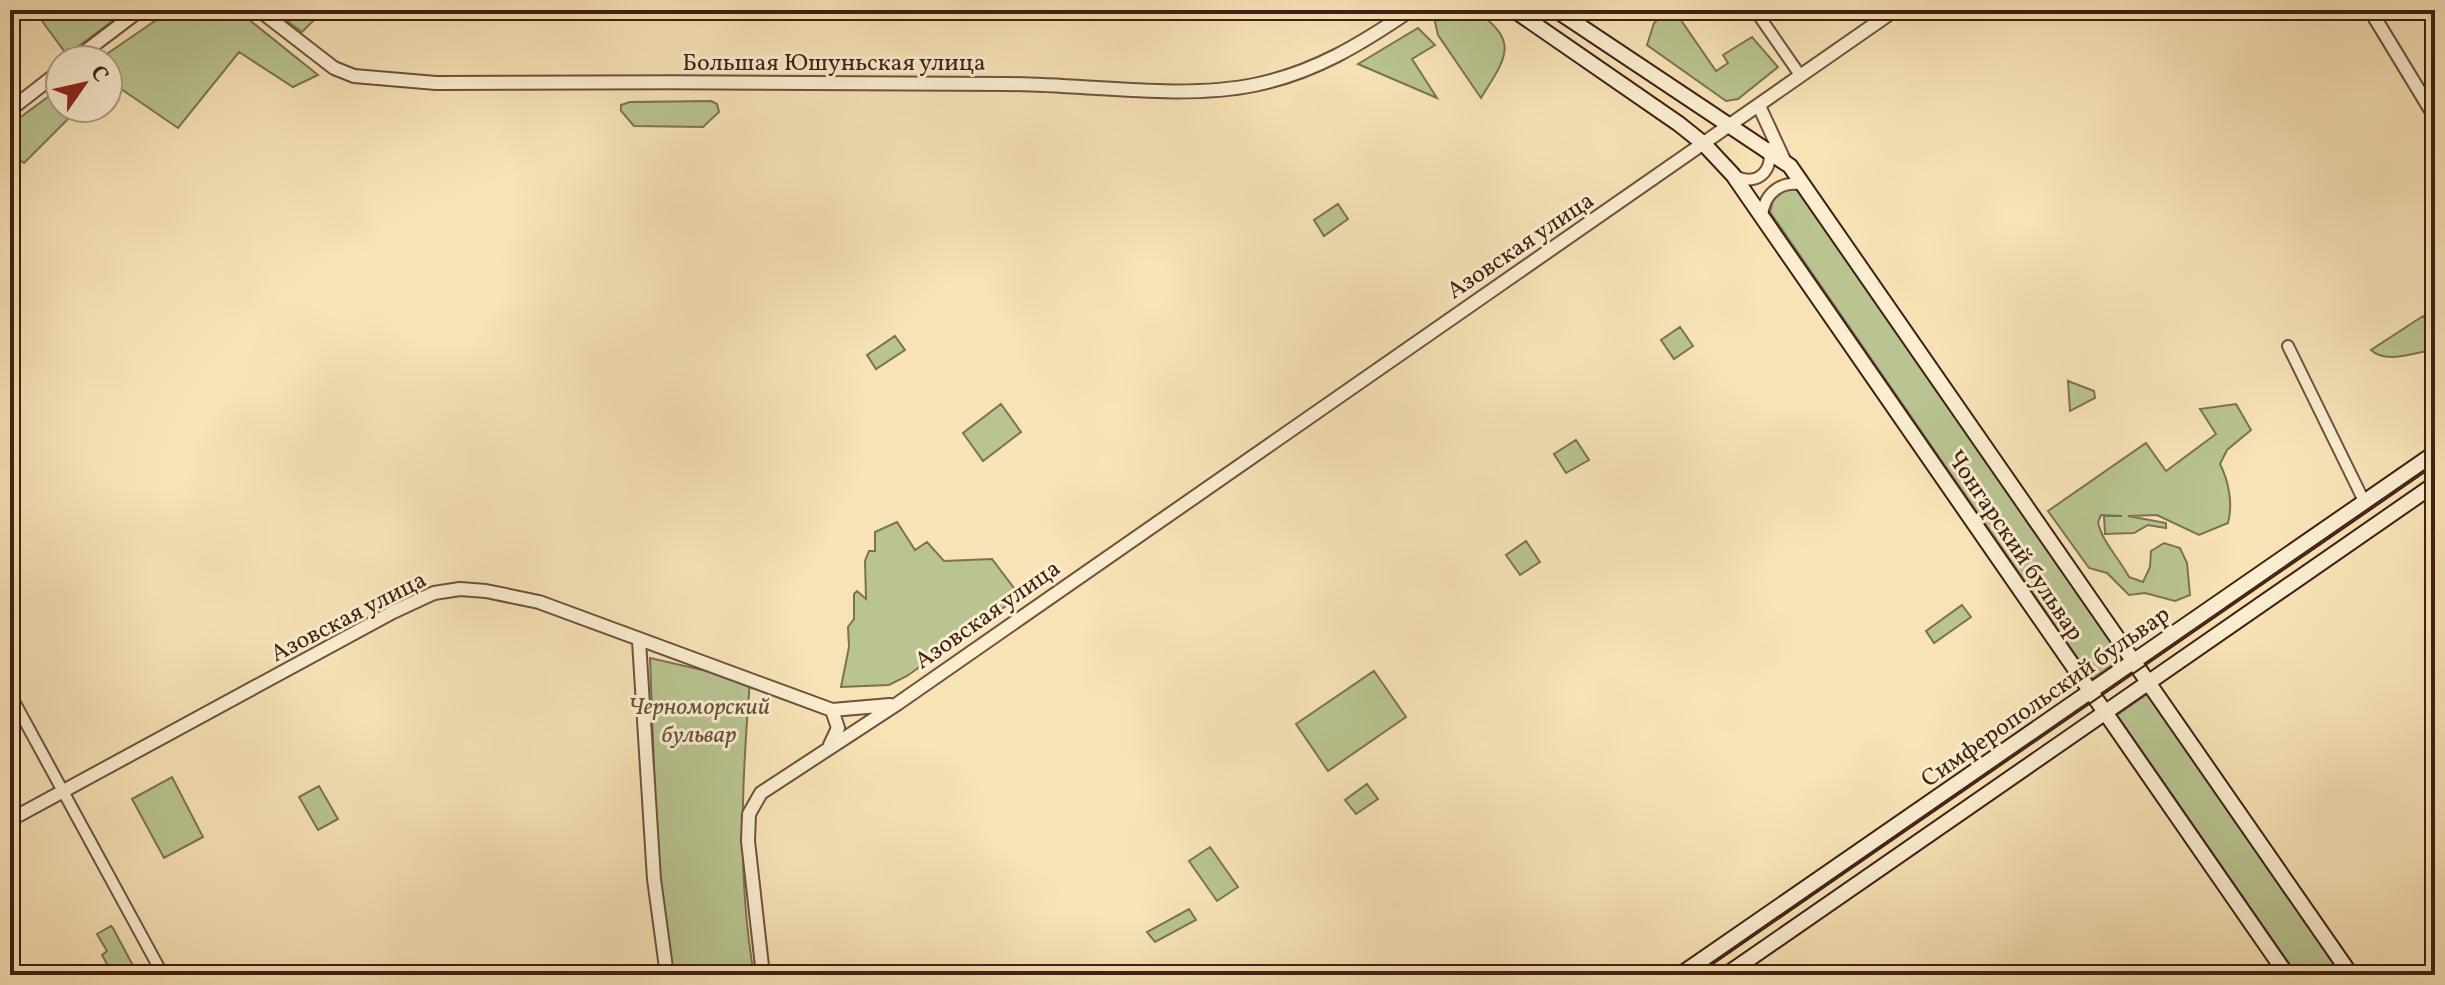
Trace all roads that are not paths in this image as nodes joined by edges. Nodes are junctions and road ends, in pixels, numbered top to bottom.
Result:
1 (140, 10) edge
2 (259, 10) edge
3 (1411, 10) edge
4 (1514, 10) edge
5 (1556, 10) edge
6 (1755, 10) edge
7 (1895, 10) edge
8 (2370, 10) edge
9 (95, 44) edge
10 (1800, 75) junction
11 (44, 83) edge
12 (1759, 106) junction
13 (10, 110) edge
14 (2435, 117) edge
15 (1729, 127) junction
16 (1704, 144) junction
17 (1768, 148) junction
18 (1784, 160) junction
19 (1733, 175) junction
20 (1804, 185) junction
21 (1762, 215) junction
22 (2288, 346) dead end
23 (2435, 453) edge
24 (2435, 484) edge
25 (2364, 501) junction
26 (639, 641) junction
27 (2134, 660) junction
28 (2149, 682) junction
29 (2090, 691) junction
30 (10, 694) edge
31 (897, 704) junction
32 (832, 710) junction
33 (2105, 712) junction
34 (828, 747) junction
35 (62, 791) junction
36 (10, 820) edge
37 (163, 975) edge
38 (667, 975) edge
39 (763, 975) edge
40 (1680, 975) edge
41 (1726, 975) edge
42 (2287, 975) edge
43 (2351, 975) edge

1 - 9 street
2 - 3 street, Большая Юшуньская улица
4 - 16 main road, Чонгарский бульвар
5 - 15 main road, Чонгарский бульвар
6 - 10 street
7 - 10 street, Азовская улица
8 - 14 street
10 - 12 street, Азовская улица
11 - 13 street
12 - 15 street, Азовская улица
12 - 18 street, Чонгарский бульвар
15 - 16 street, Азовская улица
15 - 17 main road, Чонгарский бульвар
16 - 19 main road, Чонгарский бульвар
16 - 31 street, Азовская улица
17 - 18 main road, Чонгарский бульвар
17 - 19 street
18 - 20 main road, Чонгарский бульвар
19 - 21 main road, Чонгарский бульвар
20 - 21 street
20 - 27 main road, Чонгарский бульвар
21 - 29 main road, Чонгарский бульвар
22 - 25 street
23 - 25 main road, Симферопольский бульвар
24 - 28 main road, Симферопольский бульвар
25 - 27 main road, Симферопольский бульвар
26 - 32 street, Азовская улица
26 - 35 street, Азовская улица
26 - 38 street
27 - 28 main road, Чонгарский бульвар
27 - 29 main road, Симферопольский бульвар
28 - 33 main road, Симферопольский бульвар
28 - 43 main road, Чонгарский бульвар
29 - 33 main road, Чонгарский бульвар
29 - 40 main road, Симферопольский бульвар
30 - 35 street
31 - 32 street, Азовская улица
31 - 34 street
32 - 34 street
33 - 41 main road, Симферопольский бульвар
33 - 42 main road, Чонгарский бульвар
34 - 39 street
35 - 36 street, Азовская улица
35 - 37 street

